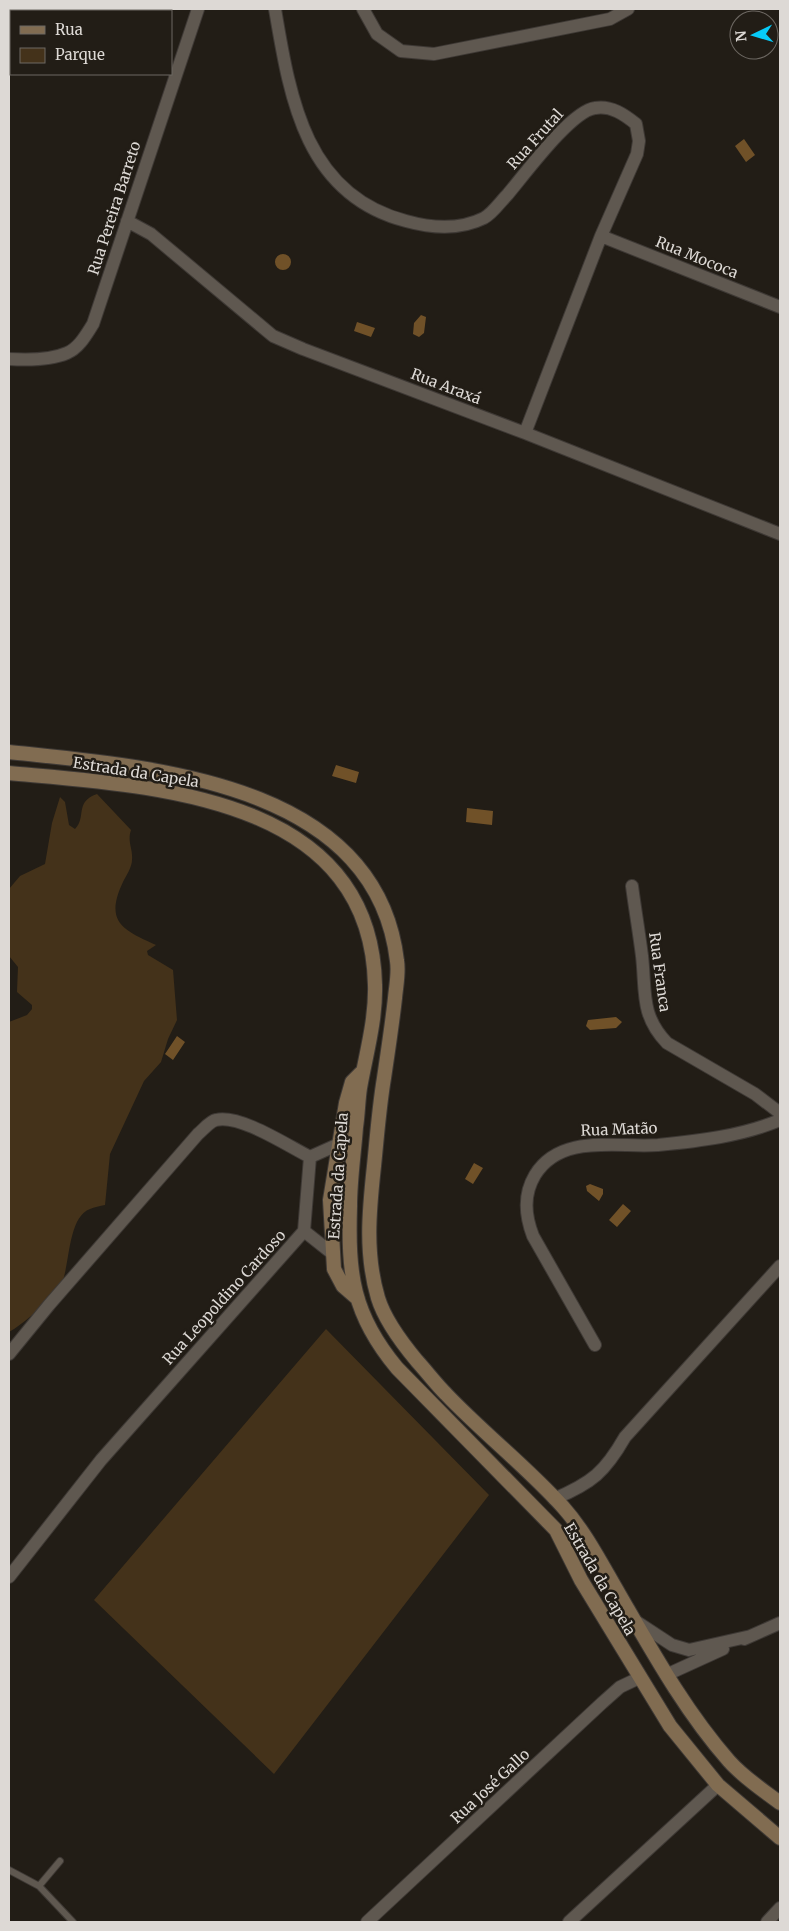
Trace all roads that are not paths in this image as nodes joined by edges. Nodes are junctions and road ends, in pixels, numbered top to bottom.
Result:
1 (198, 9) edge
2 (275, 9) edge
3 (363, 9) edge
4 (628, 9) edge
5 (127, 221) junction
6 (601, 236) junction
7 (780, 307) edge
8 (9, 359) edge
9 (525, 433) junction
10 (780, 534) edge
11 (9, 752) edge
12 (9, 773) edge
13 (632, 886) dead end
14 (365, 1069) junction
15 (360, 1089) junction
16 (382, 1094) junction
17 (358, 1108) junction
18 (379, 1111) junction
19 (780, 1113) edge
20 (780, 1120) edge
21 (339, 1144) junction
22 (310, 1156) junction
23 (304, 1231) junction
24 (333, 1254) junction
25 (780, 1266) edge
26 (358, 1299) junction
27 (595, 1344) dead end
28 (9, 1354) edge
29 (554, 1498) junction
30 (9, 1578) edge
31 (634, 1620) junction
32 (780, 1623) edge
33 (751, 1636) junction
34 (666, 1674) junction
35 (639, 1678) junction
36 (718, 1785) junction
37 (780, 1803) edge
38 (780, 1838) edge
39 (60, 1861) dead end
40 (9, 1870) edge
41 (39, 1886) junction
42 (780, 1908) edge
43 (73, 1922) edge
44 (367, 1922) edge
45 (569, 1922) edge
46 (767, 1922) edge

1 - 5 street, Rua Pereira Barreto
2 - 6 street, Rua Frutal
3 - 4 street
5 - 8 street, Rua Pereira Barreto
5 - 9 street, Rua Araxá
6 - 7 street, Rua Mococa
6 - 9 street, Rua Frutal
9 - 10 street, Rua Araxá
11 - 16 main road, Estrada da Capela
12 - 14 main road, Estrada da Capela
13 - 19 street, Rua Franca
14 - 15 main road, Estrada da Capela
14 - 21 main road
15 - 16 main road
15 - 17 main road, Estrada da Capela
16 - 18 main road, Estrada da Capela
17 - 18 main road
17 - 26 main road, Estrada da Capela
18 - 29 main road, Estrada da Capela
20 - 27 street, Rua Matão
21 - 22 street
21 - 24 main road
22 - 23 street, Rua Leopoldino Cardoso
22 - 28 street
23 - 24 street
23 - 30 street, Rua Leopoldino Cardoso
24 - 26 main road
25 - 29 street
26 - 35 main road, Estrada da Capela
29 - 31 main road, Estrada da Capela
31 - 33 street
31 - 34 main road, Estrada da Capela
32 - 33 street
33 - 34 street
34 - 37 main road, Estrada da Capela
35 - 36 main road, Estrada da Capela
35 - 44 street, Rua José Gallo
36 - 38 main road, Estrada da Capela
36 - 45 street
39 - 41 lane
40 - 41 lane
41 - 43 lane
42 - 46 street

